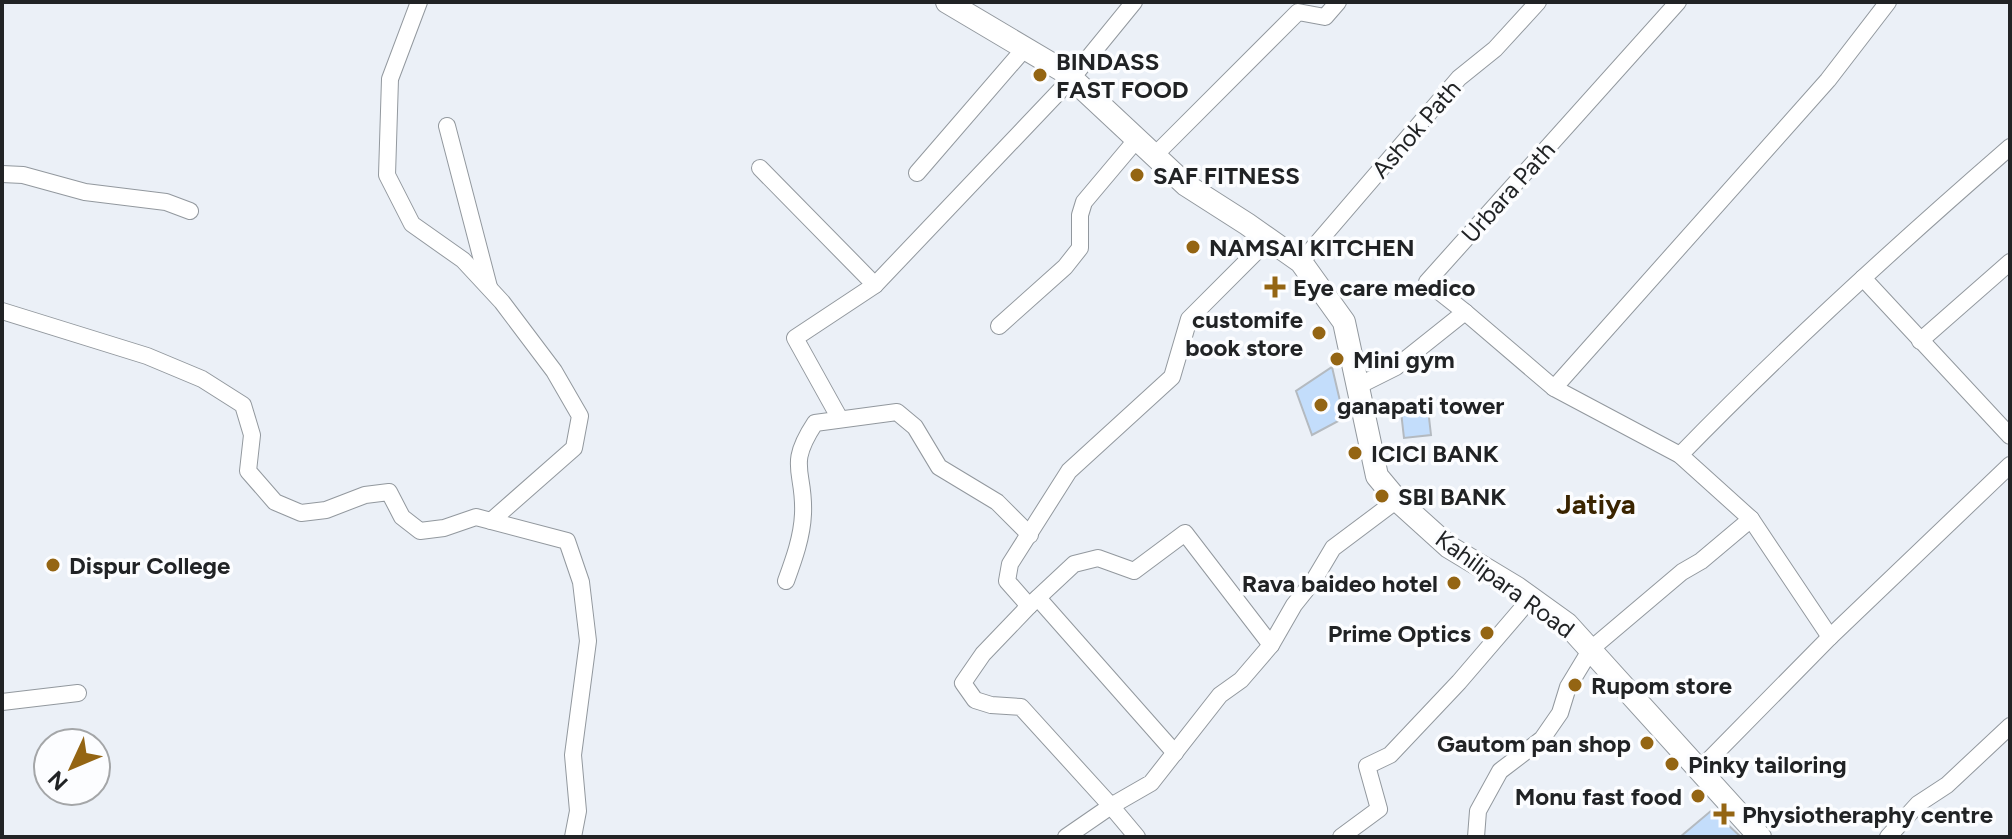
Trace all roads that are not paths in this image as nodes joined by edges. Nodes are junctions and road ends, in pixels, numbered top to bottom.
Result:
1 (419, 2) edge
2 (947, 2) edge
3 (1134, 2) edge
4 (1338, 2) edge
5 (1538, 2) edge
6 (1678, 2) edge
7 (1888, 2) edge
8 (1294, 7) edge
9 (1025, 48) junction
10 (1072, 78) junction
11 (447, 126) dead end
12 (1137, 139) junction
13 (2010, 147) edge
14 (1155, 155) junction
15 (760, 168) dead end
16 (917, 173) dead end
17 (2, 174) edge
18 (190, 211) dead end
19 (1269, 239) junction
20 (1301, 262) junction
21 (2010, 262) edge
22 (1863, 278) junction
23 (875, 285) junction
24 (489, 287) junction
25 (2, 311) edge
26 (1465, 312) junction
27 (999, 326) dead end
28 (1920, 341) junction
29 (1356, 387) junction
30 (1554, 388) junction
31 (840, 419) junction
32 (2010, 436) edge
33 (1680, 455) junction
34 (2010, 465) edge
35 (1397, 500) junction
36 (1751, 519) junction
37 (491, 521) junction
38 (1030, 535) junction
39 (786, 581) dead end
40 (1531, 598) junction
41 (1034, 602) junction
42 (1830, 637) junction
43 (1271, 645) junction
44 (1591, 649) junction
45 (78, 693) dead end
46 (2, 702) edge
47 (2010, 726) edge
48 (1175, 753) junction
49 (1701, 768) junction
50 (1111, 806) junction
51 (573, 837) edge
52 (1066, 837) edge
53 (1137, 837) edge
54 (1341, 837) edge
55 (1476, 837) edge
56 (1760, 837) edge
57 (1888, 837) edge

1 - 24 street
2 - 9 main road, Kahilipara Road
3 - 10 street
4 - 8 street
5 - 20 street, Ashok Path
6 - 26 street, Urbara Path
7 - 30 street
8 - 14 street
9 - 10 main road, Kahilipara Road
9 - 16 street
10 - 12 main road, Kahilipara Road
10 - 23 street
11 - 24 street
12 - 14 main road, Kahilipara Road
12 - 27 street
13 - 22 street
14 - 19 main road, Kahilipara Road
15 - 23 street
17 - 18 street
19 - 20 main road, Kahilipara Road
19 - 38 street
20 - 29 main road, Kahilipara Road
21 - 28 street
22 - 28 street
22 - 33 street
23 - 31 street
24 - 37 street
25 - 37 street
26 - 29 street
26 - 30 street
28 - 32 street
29 - 35 main road, Kahilipara Road
30 - 33 street
31 - 38 street
31 - 39 street
33 - 36 street
34 - 42 street
35 - 40 main road, Kahilipara Road
35 - 43 street
36 - 42 street
36 - 44 street
37 - 51 street
38 - 41 street
40 - 44 main road, Kahilipara Road
40 - 54 street
41 - 43 street
41 - 48 street
41 - 50 street
42 - 49 street
43 - 48 street
44 - 49 main road, Kahilipara Road
44 - 55 street
45 - 46 street
47 - 57 street
48 - 50 street
49 - 56 main road, Kahilipara Road
50 - 52 street
50 - 53 street

